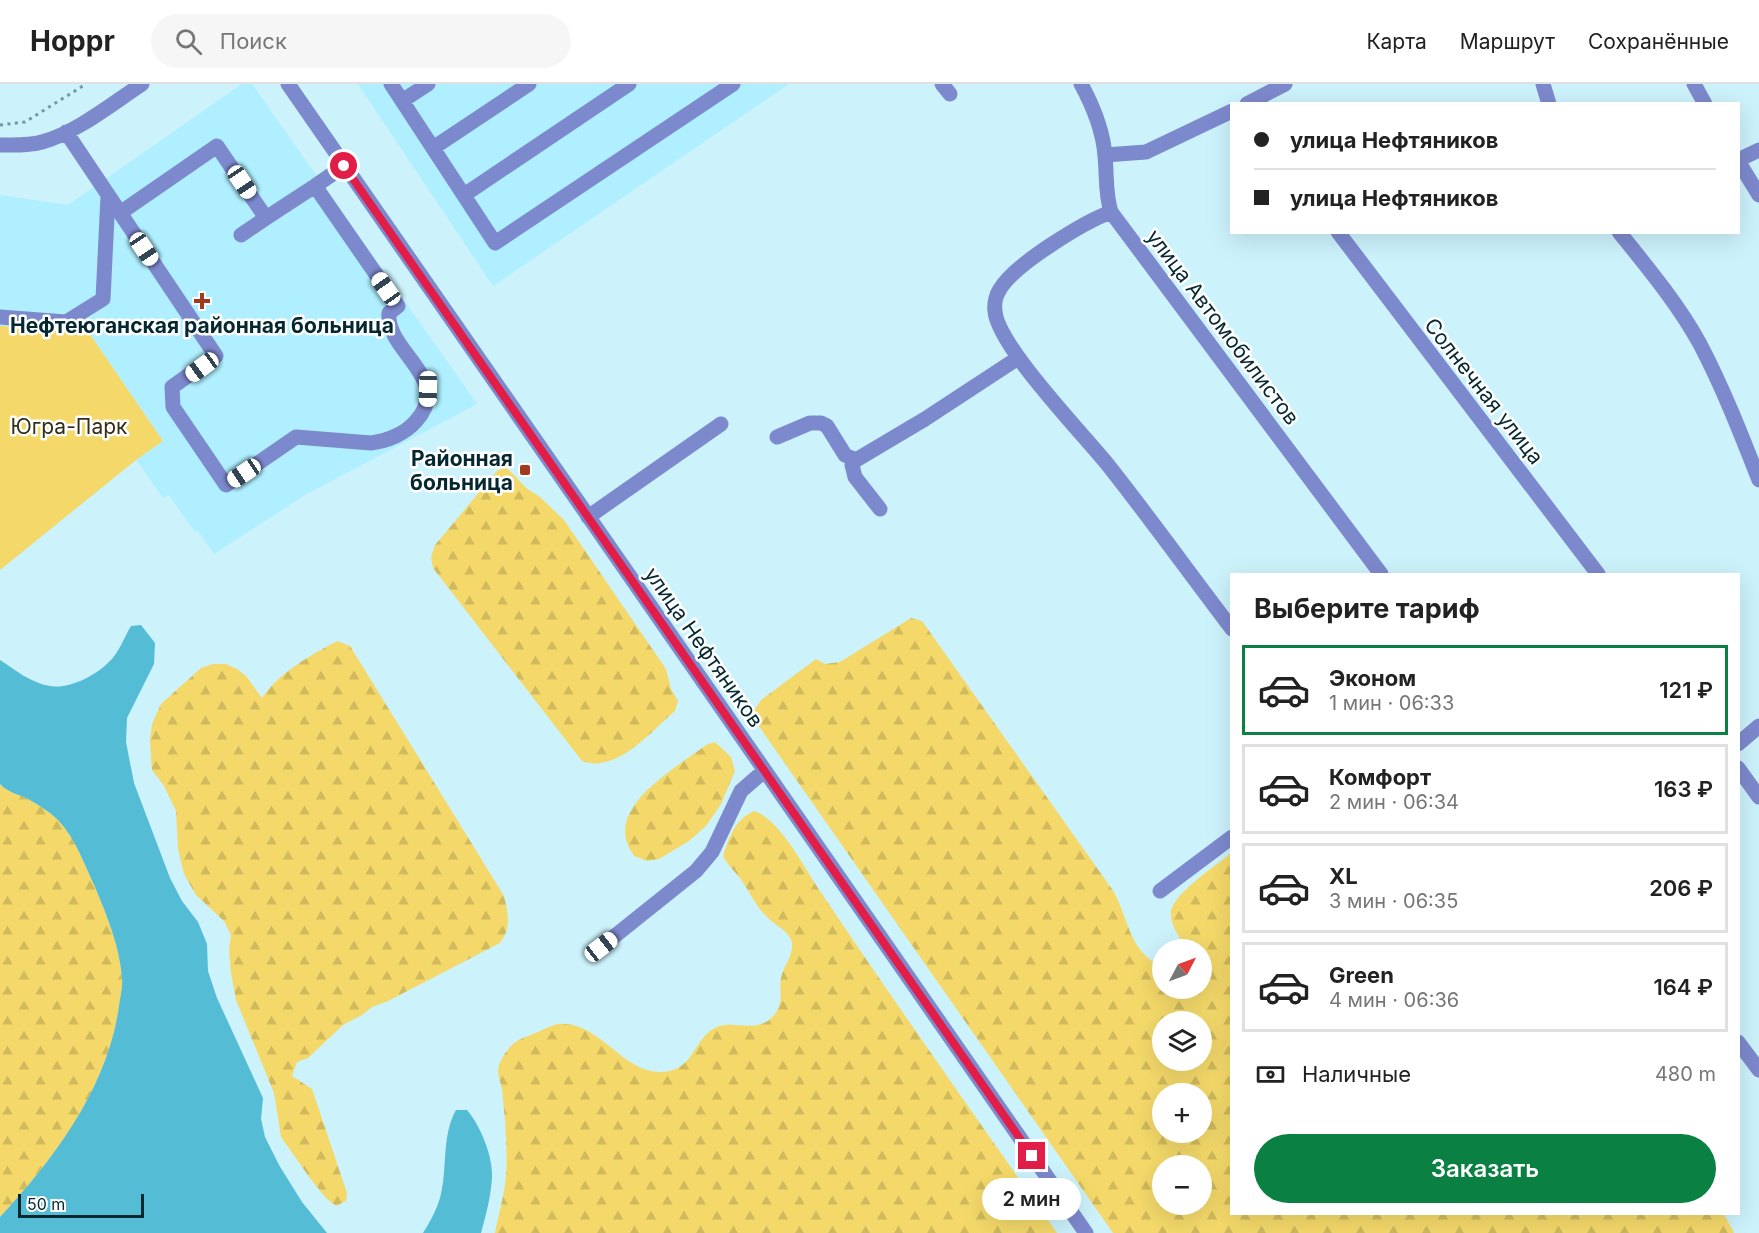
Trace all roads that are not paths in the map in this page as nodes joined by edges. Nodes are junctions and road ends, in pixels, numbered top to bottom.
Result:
1 (142, 84) edge
2 (288, 84) edge
3 (391, 84) edge
4 (428, 84) edge
5 (529, 84) edge
6 (629, 84) edge
7 (734, 84) edge
8 (1081, 84) edge
9 (1285, 84) edge
10 (1543, 84) edge
11 (1694, 84) edge
12 (402, 101) junction
13 (1250, 102) edge
14 (1548, 102) edge
15 (1704, 102) edge
16 (1230, 112) edge
17 (66, 132) junction
18 (0, 145) edge
19 (433, 148) junction
20 (1759, 150) edge
21 (1105, 155) junction
22 (1740, 160) edge
23 (1740, 164) edge
24 (344, 166) junction
25 (315, 186) junction
26 (464, 195) junction
27 (1759, 195) edge
28 (108, 196) junction
29 (1111, 212) junction
30 (120, 213) junction
31 (266, 218) junction
32 (1340, 234) edge
33 (1621, 234) edge
34 (241, 235) dead end
35 (0, 317) edge
36 (1018, 358) junction
37 (721, 424) dead end
38 (777, 437) dead end
39 (856, 460) junction
40 (1759, 480) edge
41 (880, 509) dead end
42 (588, 517) junction
43 (1380, 573) edge
44 (1597, 573) edge
45 (1230, 626) edge
46 (1759, 726) edge
47 (1740, 742) edge
48 (764, 771) junction
49 (1740, 771) edge
50 (1759, 797) edge
51 (1230, 838) edge
52 (1160, 891) dead end
53 (601, 947) dead end
54 (1740, 1045) edge
55 (1759, 1070) edge
56 (1086, 1233) edge

1 - 17 street
2 - 24 street, улица Нефтяников
3 - 12 street
4 - 12 street
5 - 19 street
6 - 26 street
7 - 26 street
8 - 21 street, улица Автомобилистов
9 - 13 street
10 - 14 street
11 - 15 street
12 - 19 street
16 - 21 street
17 - 18 street
17 - 28 street
19 - 26 street
20 - 22 street
21 - 29 street, улица Автомобилистов
23 - 27 street
24 - 25 street
24 - 42 street, улица Нефтяников
25 - 30 street
25 - 31 street
28 - 30 street
28 - 35 street
29 - 36 street
29 - 43 street, улица Автомобилистов
30 - 31 street
31 - 34 street
32 - 44 street, Солнечная улица
33 - 40 street
36 - 39 street
36 - 45 street
37 - 42 street
38 - 39 street
39 - 41 street
42 - 48 street, улица Нефтяников
46 - 47 street
48 - 53 street
48 - 56 street, улица Нефтяников
49 - 50 street
51 - 52 street
54 - 55 street

